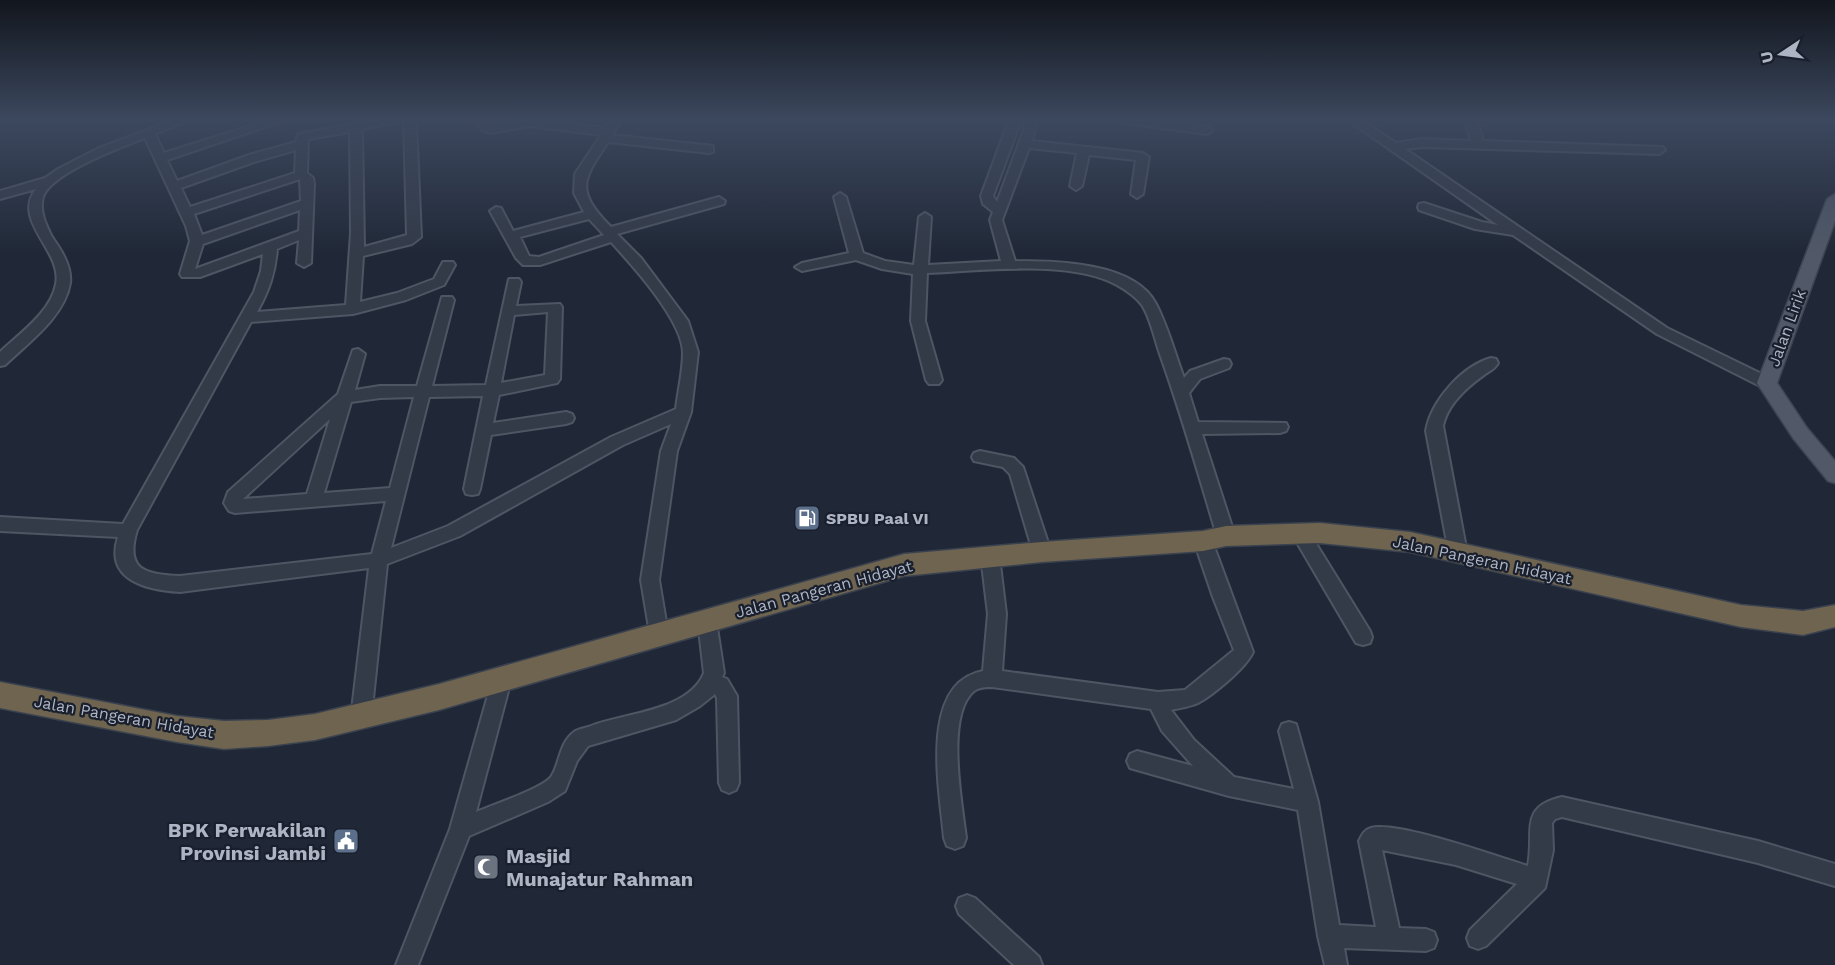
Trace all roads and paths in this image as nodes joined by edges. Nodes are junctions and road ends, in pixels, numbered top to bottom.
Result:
1 (74, 165) edge
2 (165, 165) edge
3 (233, 165) edge
4 (301, 165) edge
5 (356, 165) edge
6 (412, 165) edge
7 (587, 165) edge
8 (998, 165) edge
9 (1017, 165) edge
10 (1081, 165) edge
11 (1142, 165) edge
12 (1420, 165) edge
13 (301, 175) junction
14 (48, 182) junction
15 (174, 186) junction
16 (1076, 186) dead end
17 (1137, 194) dead end
18 (0, 195) edge
19 (840, 197) dead end
20 (1835, 199) edge
21 (719, 201) dead end
22 (307, 203) junction
23 (1424, 207) dead end
24 (496, 211) dead end
25 (999, 211) junction
26 (186, 213) junction
27 (592, 214) junction
28 (925, 217) dead end
29 (1516, 231) junction
30 (306, 233) junction
31 (512, 235) junction
32 (610, 235) junction
33 (196, 241) junction
34 (270, 247) junction
35 (356, 253) junction
36 (857, 256) junction
37 (304, 263) dead end
38 (448, 265) dead end
39 (1009, 265) junction
40 (802, 267) dead end
41 (921, 269) junction
42 (514, 282) dead end
43 (447, 300) dead end
44 (353, 309) junction
45 (509, 311) junction
46 (245, 318) junction
47 (358, 354) dead end
48 (0, 361) edge
49 (1491, 363) dead end
50 (1224, 364) dead end
51 (934, 380) dead end
52 (1767, 383) junction
53 (494, 390) junction
54 (421, 391) junction
55 (1181, 392) junction
56 (345, 397) junction
57 (683, 412) junction
58 (566, 418) dead end
59 (1280, 427) dead end
60 (1192, 428) junction
61 (484, 430) junction
62 (980, 457) dead end
63 (1835, 475) edge
64 (472, 489) dead end
65 (395, 494) junction
66 (315, 499) junction
67 (0, 524) edge
68 (128, 531) junction
69 (1301, 534) junction
70 (1214, 538) junction
71 (1042, 552) junction
72 (1458, 554) junction
73 (990, 556) junction
74 (379, 560) junction
75 (1835, 616) edge
76 (707, 621) junction
77 (659, 634) junction
78 (1363, 637) dead end
79 (992, 678) junction
80 (501, 680) junction
81 (709, 685) junction
82 (0, 695) edge
83 (1158, 701) junction
84 (361, 718) junction
85 (1289, 731) dead end
86 (1137, 761) dead end
87 (729, 783) dead end
88 (1230, 786) junction
89 (1308, 802) junction
90 (461, 829) junction
91 (955, 838) dead end
92 (1835, 875) edge
93 (1537, 880) junction
94 (967, 906) dead end
95 (1329, 936) junction
96 (1390, 938) junction
97 (1478, 938) dead end
98 (1426, 940) dead end
99 (406, 965) edge
100 (1031, 965) edge
101 (1336, 965) edge

1 - 14 street
2 - 15 street
3 - 15 street
4 - 13 street
5 - 35 street
6 - 35 street
7 - 27 street
8 - 25 street
9 - 25 street
10 - 16 street
11 - 17 street
12 - 29 street
13 - 22 street
13 - 26 street
14 - 18 street
14 - 48 street
15 - 26 street
19 - 36 street
20 - 52 main road, Jalan Lirik
21 - 32 street
22 - 30 street
22 - 33 street
23 - 29 street
24 - 31 street
25 - 39 street
26 - 33 street
27 - 31 street
27 - 32 street
28 - 41 street
29 - 52 street
30 - 34 street
30 - 37 street
31 - 32 street
32 - 57 street
33 - 34 street
34 - 46 street
35 - 44 street
36 - 40 street
36 - 41 street
38 - 44 street
39 - 41 street
39 - 55 street
41 - 51 street
42 - 45 street
43 - 54 street
44 - 46 street
45 - 53 street
45 - 53 street
46 - 68 street
47 - 56 street
49 - 72 street
50 - 55 street
52 - 63 main road, Jalan Lirik
53 - 54 street
53 - 61 street
54 - 56 street
54 - 65 street
55 - 60 street
56 - 66 street
56 - 66 street
57 - 74 street
57 - 77 street
58 - 61 street
59 - 60 street
60 - 70 street
61 - 64 street
62 - 71 street
65 - 66 street
65 - 74 street
67 - 68 street
68 - 74 street
69 - 70 highway, Jalan Pangeran Hidayat
69 - 72 highway, Jalan Pangeran Hidayat
69 - 78 street
70 - 71 highway, Jalan Pangeran Hidayat
70 - 83 street
71 - 73 highway, Jalan Pangeran Hidayat
72 - 75 highway, Jalan Pangeran Hidayat
73 - 76 highway, Jalan Pangeran Hidayat
73 - 79 street
74 - 84 street
76 - 77 highway, Jalan Pangeran Hidayat
76 - 81 street
77 - 80 highway, Jalan Pangeran Hidayat
79 - 83 street
79 - 91 street
80 - 84 highway, Jalan Pangeran Hidayat
80 - 90 street
81 - 87 street
81 - 90 street
82 - 84 highway, Jalan Pangeran Hidayat
83 - 88 street
85 - 89 street
86 - 88 street
88 - 89 street
89 - 95 street
90 - 99 street
92 - 93 street
93 - 96 street
93 - 97 street
94 - 100 street
95 - 96 street
95 - 101 street
96 - 98 street

